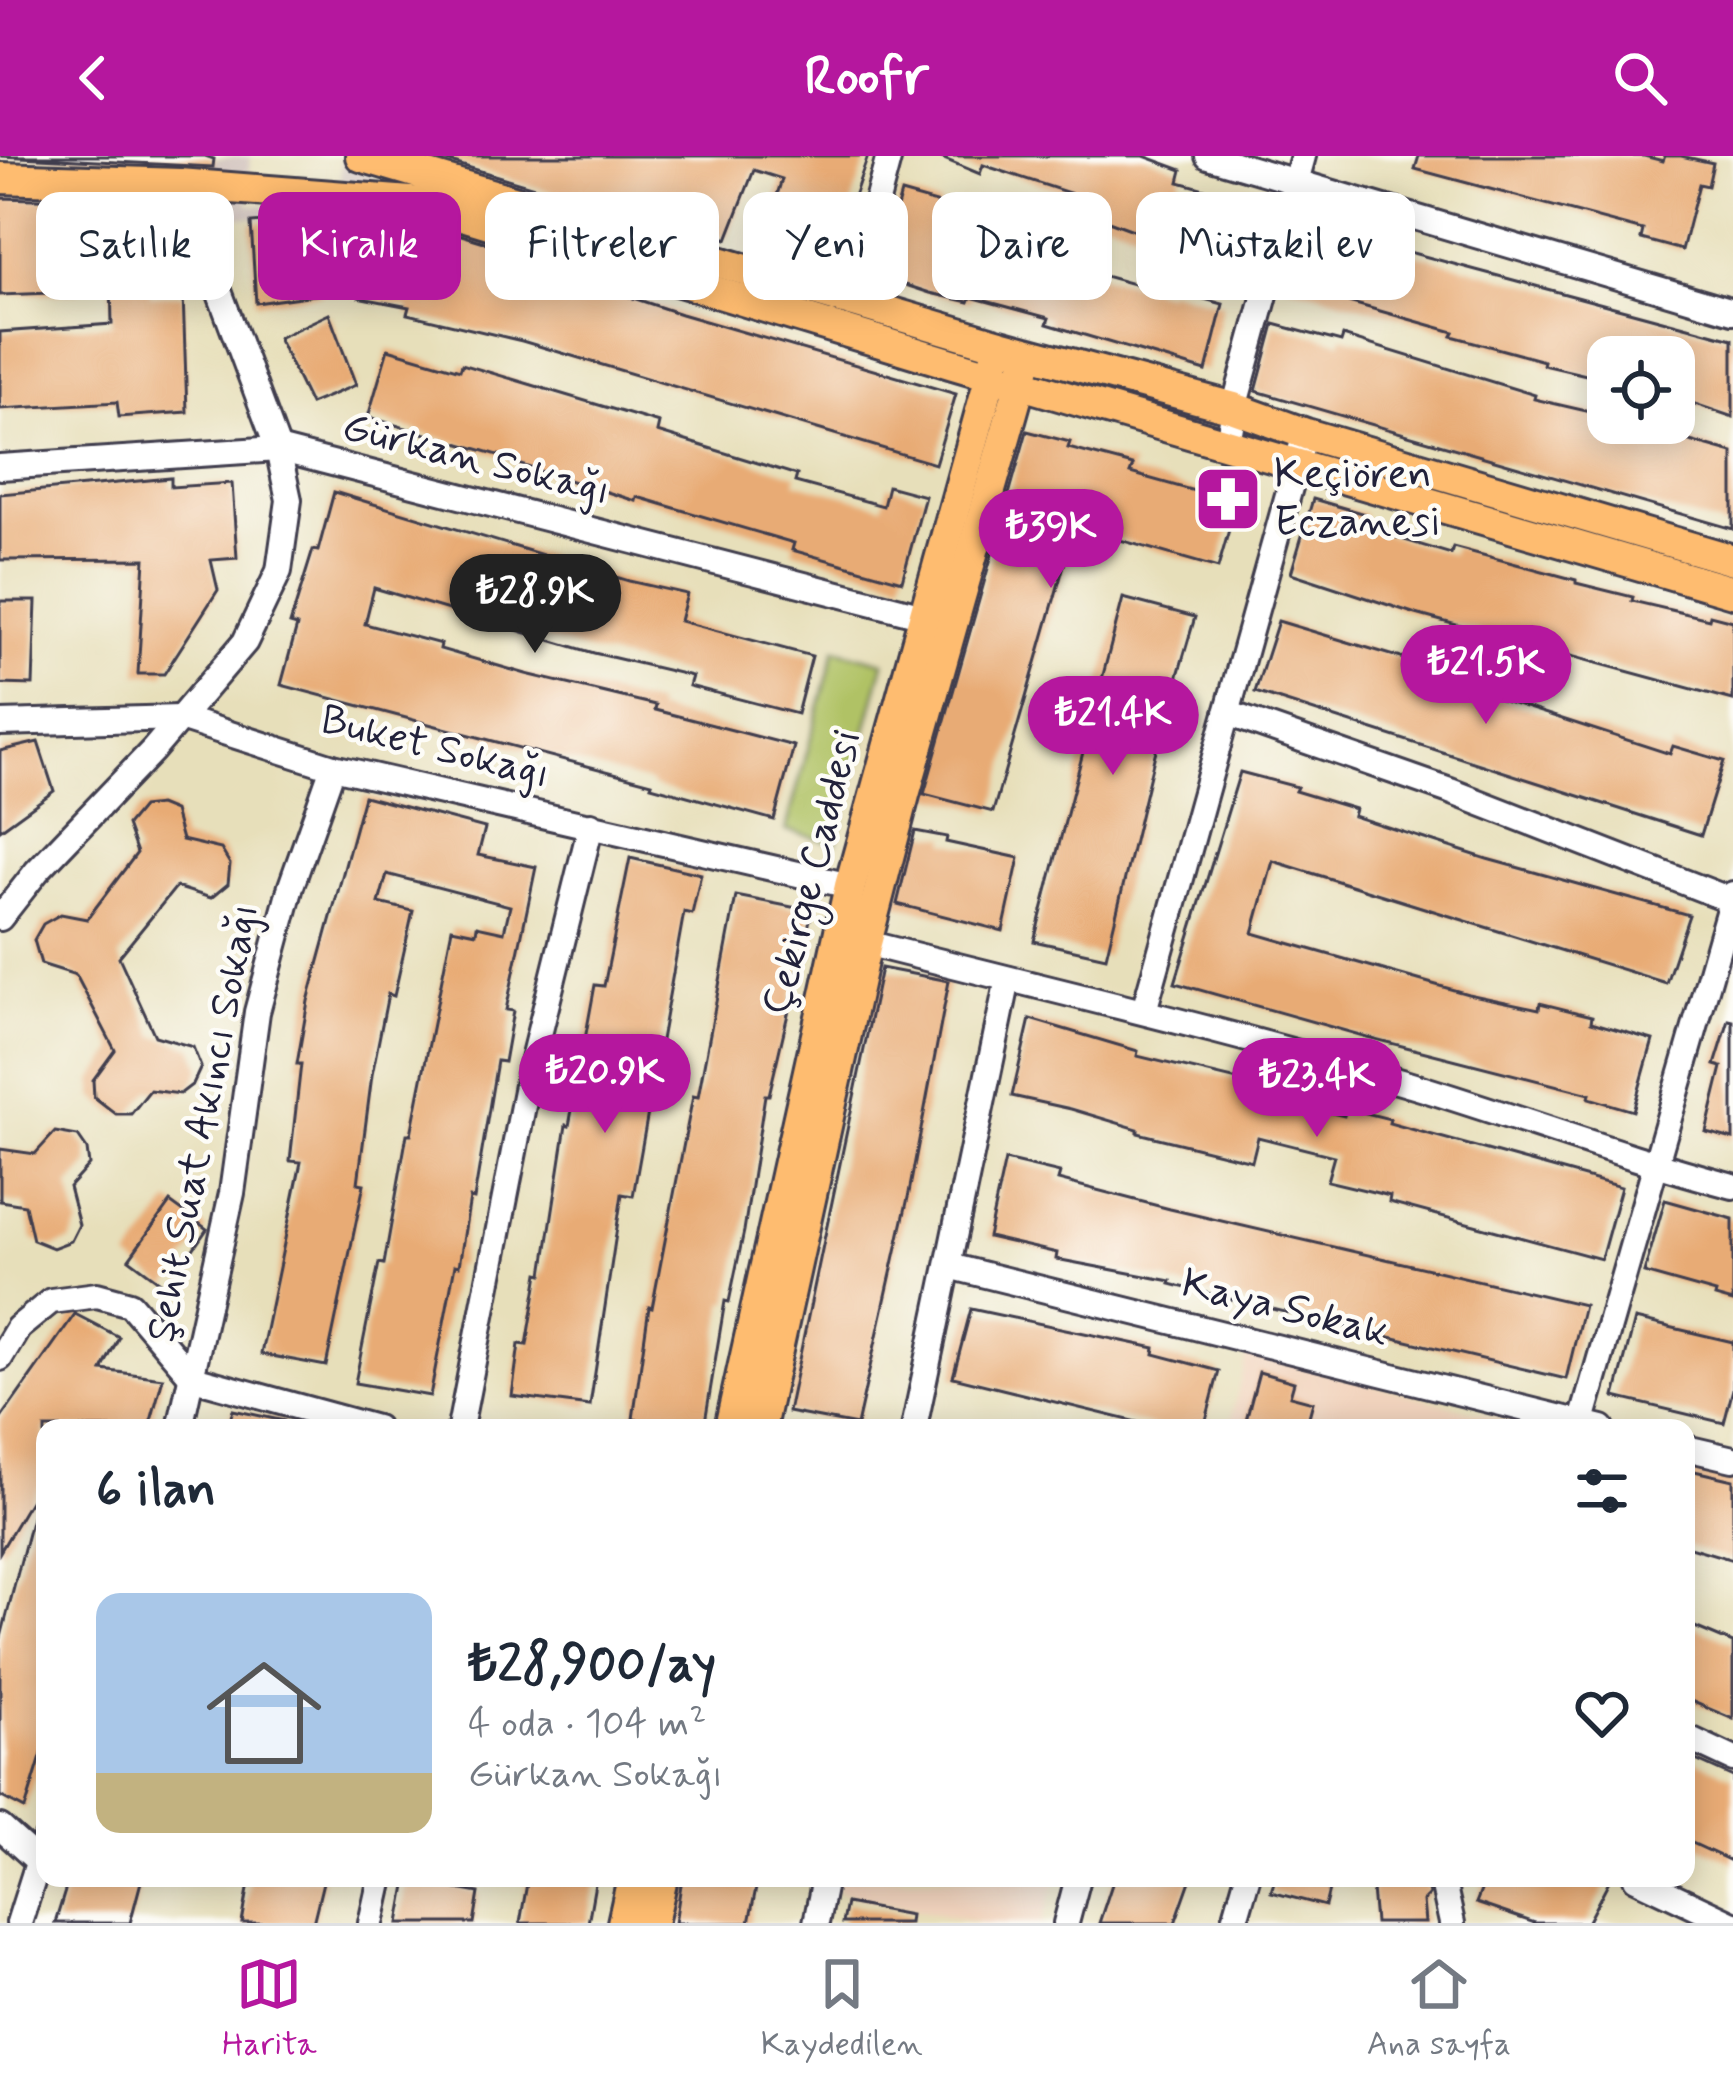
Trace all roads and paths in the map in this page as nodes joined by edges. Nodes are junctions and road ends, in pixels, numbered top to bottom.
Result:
1 (34, 156) edge
2 (889, 156) edge
3 (1208, 156) edge
4 (1303, 156) edge
5 (365, 157) edge
6 (2, 177) edge
7 (1294, 182) junction
8 (179, 184) junction
9 (879, 192) edge
10 (743, 267) edge
11 (853, 300) edge
12 (1733, 311) edge
13 (1010, 363) junction
14 (1234, 408) junction
15 (1306, 434) junction
16 (1228, 444) junction
17 (278, 449) junction
18 (1296, 464) junction
19 (0, 467) edge
20 (1733, 560) edge
21 (1733, 592) edge
22 (924, 616) junction
23 (1227, 713) junction
24 (180, 718) junction
25 (0, 722) edge
26 (333, 767) junction
27 (591, 825) junction
28 (850, 886) junction
29 (1733, 898) edge
30 (0, 918) edge
31 (866, 944) junction
32 (1008, 979) junction
33 (1144, 1011) junction
34 (1655, 1166) junction
35 (1733, 1186) edge
36 (949, 1266) junction
37 (0, 1358) edge
38 (193, 1378) junction
39 (182, 1419) edge
40 (343, 1419) edge
41 (462, 1419) edge
42 (732, 1419) edge
43 (762, 1419) edge
44 (916, 1419) edge
45 (1560, 1419) edge
46 (1590, 1419) edge
47 (1695, 1450) edge
48 (1733, 1459) edge
49 (1695, 1742) edge
50 (1733, 1759) edge
51 (0, 1827) edge
52 (36, 1848) edge
53 (36, 1870) edge
54 (379, 1887) edge
55 (631, 1887) edge
56 (660, 1887) edge
57 (823, 1887) edge
58 (1076, 1887) edge
59 (1244, 1887) edge
60 (1444, 1887) edge
61 (1655, 1887) edge
62 (19, 1923) edge
63 (370, 1923) edge
64 (622, 1923) edge
65 (652, 1923) edge
66 (816, 1923) edge
67 (1066, 1923) edge
68 (1234, 1923) edge
69 (1452, 1923) edge
70 (1732, 1923) edge

1 - 6 main road
2 - 9 street
3 - 7 street
4 - 7 street
5 - 10 main road
6 - 8 main road
7 - 12 street
7 - 14 street
8 - 13 main road
8 - 17 street
11 - 13 main road
13 - 14 main road
13 - 16 main road
13 - 22 main road, Çekirge Caddesi
13 - 31 main road, Çekirge Caddesi
14 - 15 main road
14 - 16 street
15 - 18 street
15 - 20 main road
16 - 18 main road
17 - 19 street, Gürkan Sokağı
17 - 22 street, Gürkan Sokağı
17 - 24 street
18 - 21 main road
18 - 23 street
22 - 28 main road, Çekirge Caddesi
23 - 29 street
23 - 33 street
24 - 25 street, Buket Sokağı
24 - 26 street, Buket Sokağı
24 - 30 street
26 - 27 street, Buket Sokağı
26 - 38 street, Şehit Suat Akıncı Sokağı
27 - 28 street, Buket Sokağı
27 - 41 street
28 - 42 main road, Çekirge Caddesi
29 - 34 street
31 - 32 street
31 - 43 main road, Çekirge Caddesi
32 - 33 street
32 - 36 street
33 - 34 street
34 - 35 street
34 - 46 street
36 - 44 street
36 - 45 street, Kaya Sokak
37 - 38 street
38 - 39 street, Şehit Suat Akıncı Sokağı
38 - 40 street
47 - 48 street
49 - 50 street
51 - 52 street
53 - 62 street
54 - 63 street
55 - 64 main road
56 - 65 main road
57 - 66 street
58 - 67 street
59 - 68 street
60 - 69 street
61 - 70 street

